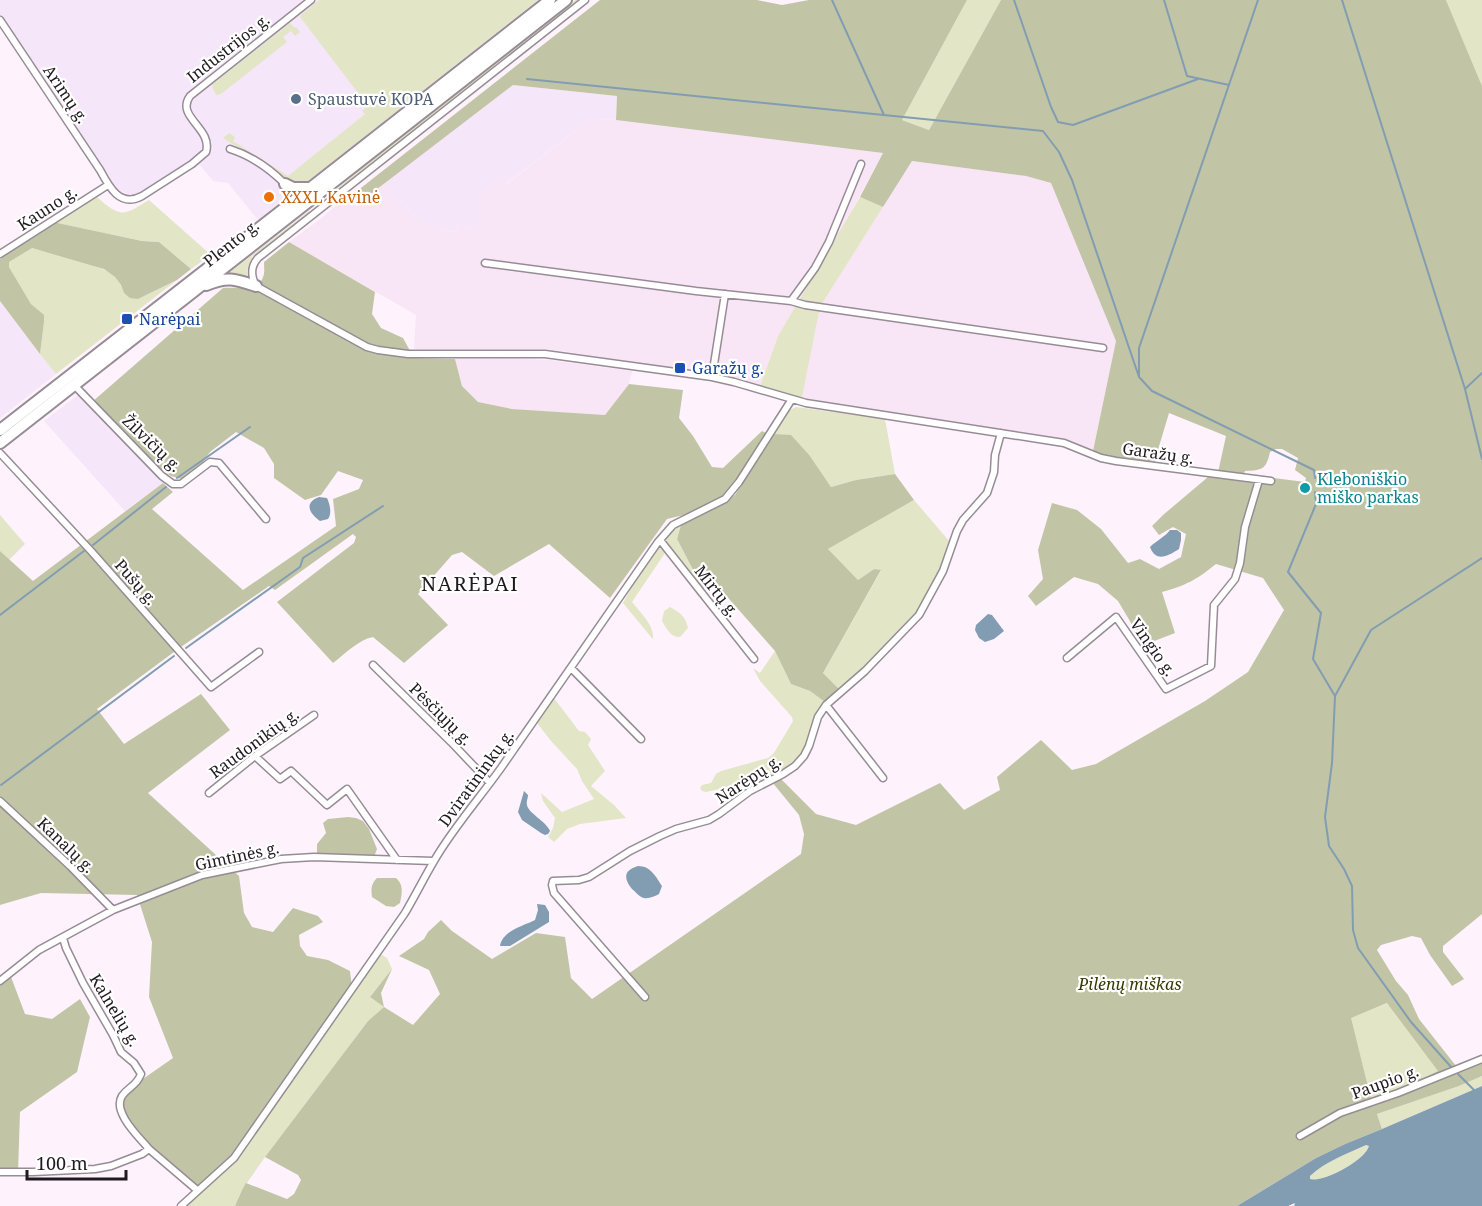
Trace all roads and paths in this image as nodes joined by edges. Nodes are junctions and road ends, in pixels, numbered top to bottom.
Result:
1 (311, 0) edge
2 (550, 0) edge
3 (566, 0) edge
4 (585, 0) edge
5 (0, 20) edge
6 (230, 149) dead end
7 (861, 164) dead end
8 (285, 183) junction
9 (108, 185) junction
10 (311, 188) junction
11 (285, 208) junction
12 (0, 254) edge
13 (485, 262) dead end
14 (256, 286) junction
15 (195, 290) junction
16 (725, 294) junction
17 (791, 301) junction
18 (1103, 348) dead end
19 (712, 377) junction
20 (74, 385) junction
21 (792, 399) junction
22 (0, 430) edge
23 (1000, 433) junction
24 (0, 443) edge
25 (0, 453) edge
26 (1259, 480) junction
27 (1271, 481) dead end
28 (266, 519) dead end
29 (660, 540) junction
30 (259, 652) dead end
31 (1067, 658) dead end
32 (754, 659) dead end
33 (373, 664) dead end
34 (571, 668) junction
35 (826, 705) junction
36 (314, 715) dead end
37 (641, 739) dead end
38 (255, 756) junction
39 (883, 778) dead end
40 (490, 783) junction
41 (209, 793) dead end
42 (0, 801) edge
43 (397, 860) junction
44 (434, 861) junction
45 (112, 910) junction
46 (63, 938) junction
47 (0, 981) edge
48 (645, 997) dead end
49 (1482, 1059) edge
50 (1300, 1136) dead end
51 (149, 1149) junction
52 (0, 1172) edge
53 (197, 1190) junction
54 (181, 1206) edge

1 - 9 street, Industrijos g.
2 - 10 highway, Plento g.
3 - 15 highway, Plento g.
4 - 14 street
5 - 9 street, Arimų g.
6 - 8 street
7 - 17 street
8 - 10 highway
8 - 11 highway
9 - 12 street, Kauno g.
10 - 11 highway, Plento g.
11 - 22 highway, Plento g.
13 - 16 street
14 - 15 highway
14 - 19 street, Garažų g.
15 - 20 highway, Plento g.
16 - 17 street
16 - 19 street
17 - 18 street
19 - 21 street, Garažų g.
20 - 24 highway, Plento g.
20 - 28 street, Žilvičių g.
21 - 23 street, Garažų g.
21 - 29 street, Dviratininkų g.
23 - 26 street, Garažų g.
23 - 35 street, Narėpų g.
25 - 30 street, Pušų g.
26 - 27 street, Garažų g.
26 - 31 street, Vingio g.
29 - 32 street, Mirtų g.
29 - 34 street, Dviratininkų g.
33 - 40 street, Pėsčiųjų g.
34 - 37 street
34 - 40 street, Dviratininkų g.
35 - 39 street
35 - 48 street, Narėpų g.
36 - 38 street, Raudonikių g.
38 - 41 street, Raudonikių g.
38 - 43 street
40 - 44 street, Dviratininkų g.
42 - 45 street, Kanalų g.
43 - 44 street, Gimtinės g.
43 - 45 street, Gimtinės g.
44 - 53 street, Dviratininkų g.
45 - 46 street, Gimtinės g.
46 - 47 street, Gimtinės g.
46 - 51 street, Kalnelių g.
49 - 50 street, Paupio g.
51 - 52 street
51 - 53 street
53 - 54 street, Dviratininkų g.

